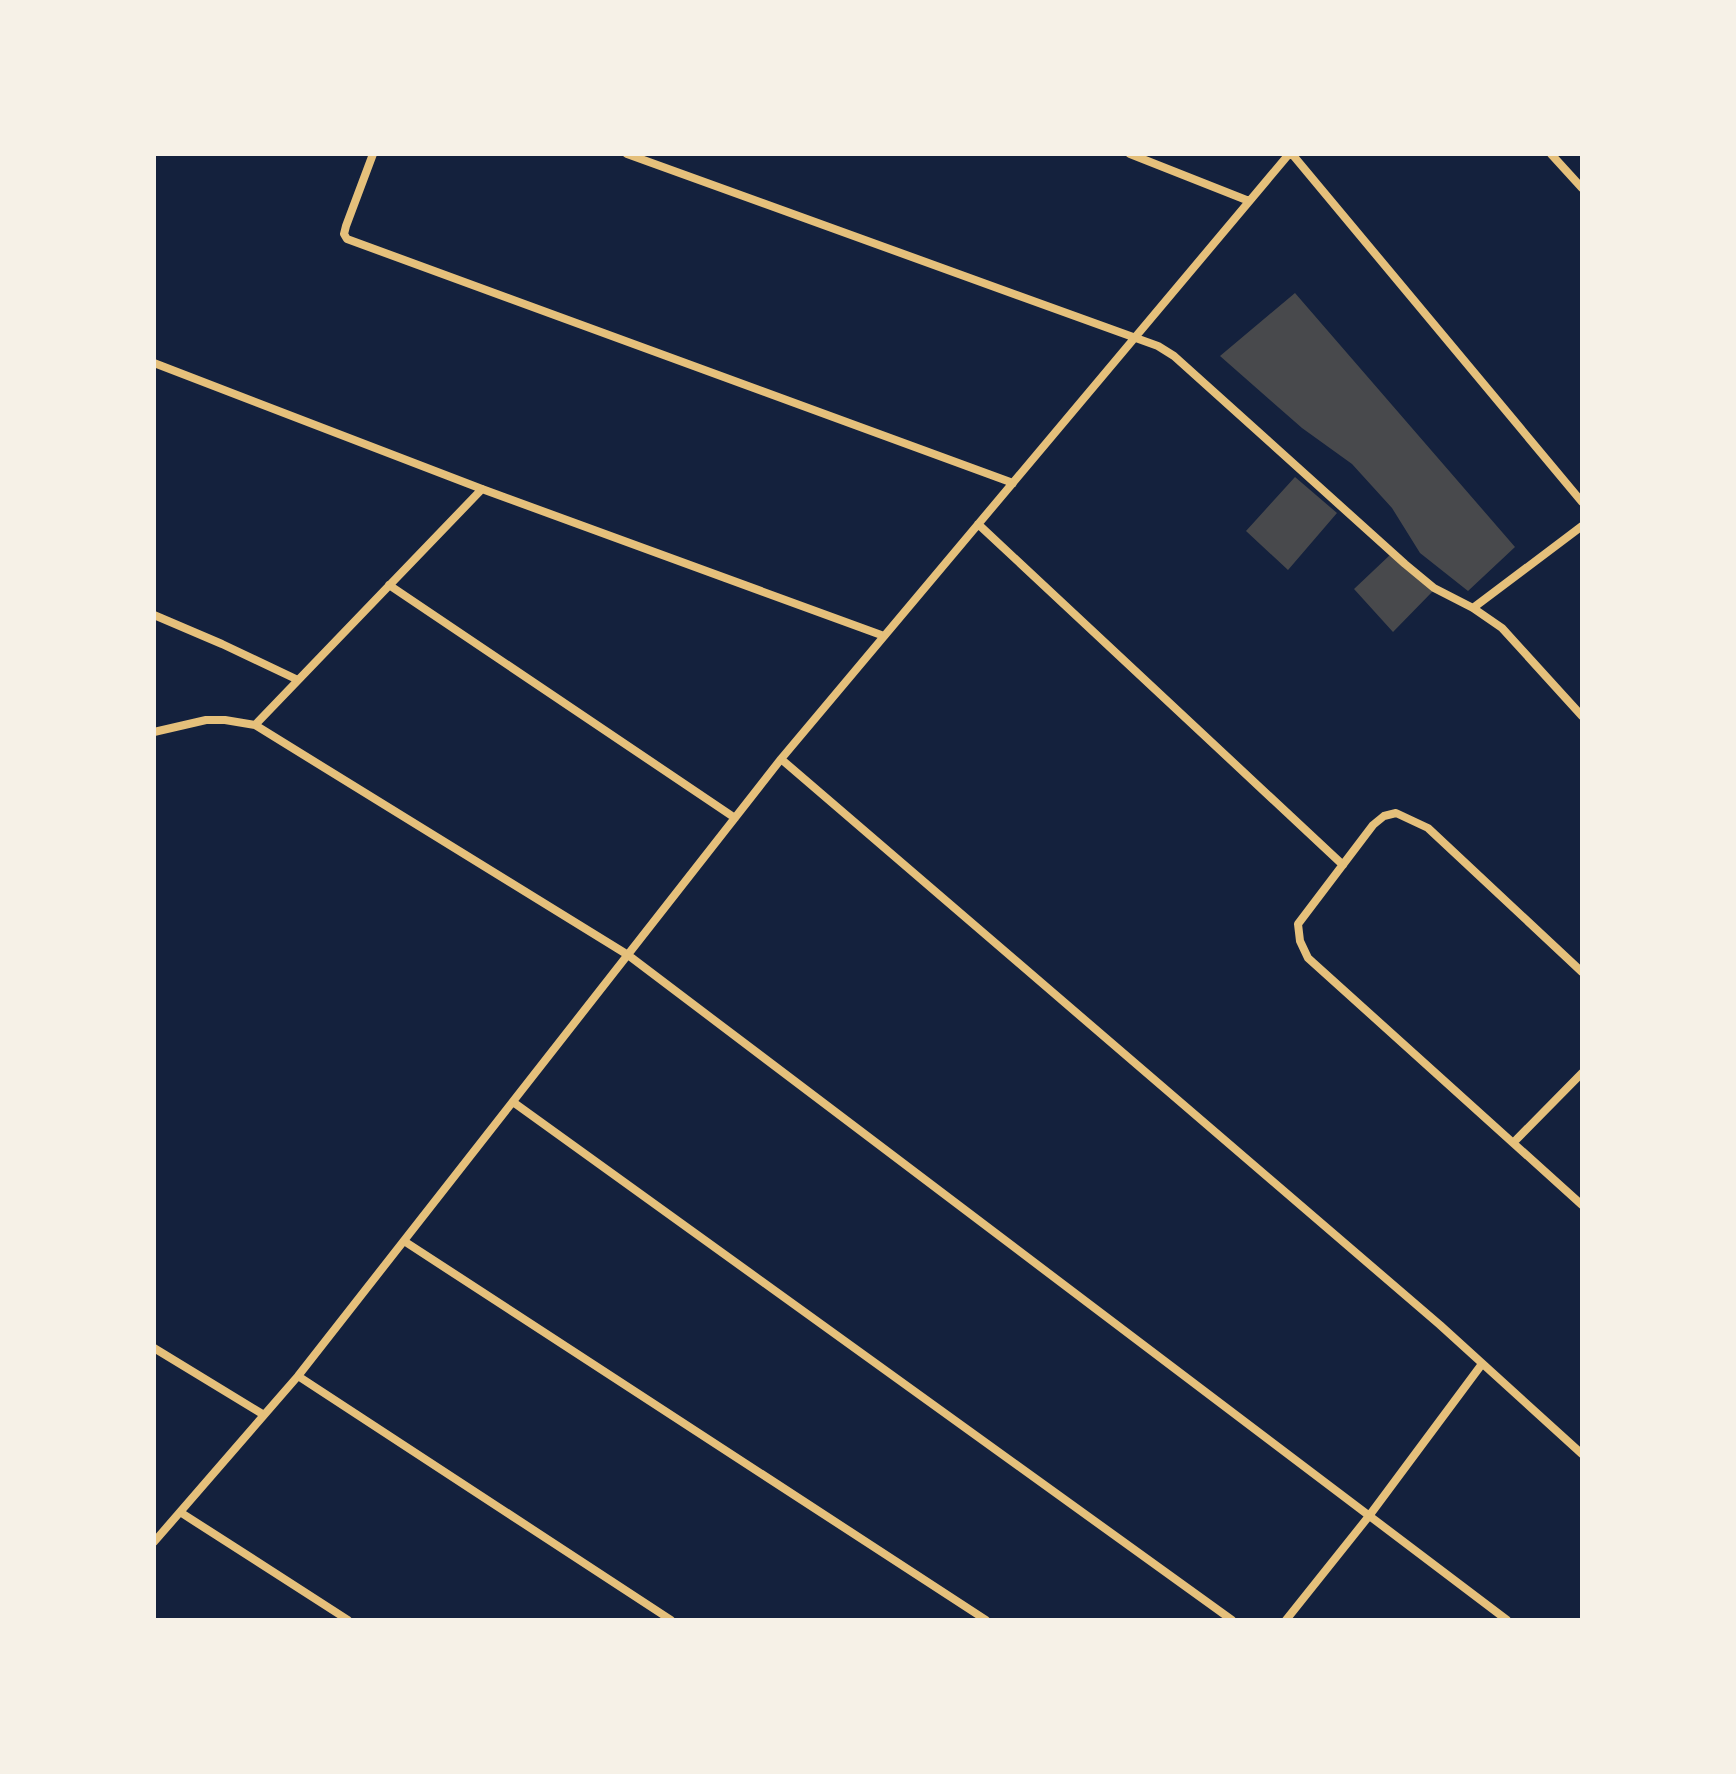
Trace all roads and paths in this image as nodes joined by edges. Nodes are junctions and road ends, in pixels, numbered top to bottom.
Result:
1 (373, 154) edge
2 (627, 154) edge
3 (1130, 154) edge
4 (1290, 154) edge
5 (1551, 154) edge
6 (1582, 188) edge
7 (1249, 201) junction
8 (1134, 339) junction
9 (154, 363) edge
10 (1013, 483) junction
11 (482, 489) junction
12 (1582, 502) edge
13 (978, 524) junction
14 (1582, 526) edge
15 (389, 585) junction
16 (1473, 608) junction
17 (154, 615) edge
18 (884, 636) junction
19 (298, 680) junction
20 (1582, 716) edge
21 (255, 725) junction
22 (154, 732) edge
23 (781, 759) junction
24 (735, 818) junction
25 (1343, 865) junction
26 (628, 955) junction
27 (1582, 972) edge
28 (1582, 1073) edge
29 (513, 1102) junction
30 (1513, 1143) junction
31 (1582, 1205) edge
32 (404, 1241) junction
33 (154, 1348) edge
34 (1482, 1364) junction
35 (298, 1376) junction
36 (264, 1415) junction
37 (1582, 1454) edge
38 (180, 1512) junction
39 (1369, 1516) junction
40 (154, 1542) edge
41 (348, 1620) edge
42 (671, 1620) edge
43 (986, 1620) edge
44 (1232, 1620) edge
45 (1286, 1620) edge
46 (1507, 1620) edge

1 - 10 street
2 - 8 street
3 - 7 street
4 - 7 street
4 - 12 street
5 - 6 street
7 - 8 street
8 - 10 street
8 - 16 street
9 - 11 street
10 - 13 street
11 - 15 street
11 - 18 street
13 - 18 street
13 - 25 street
14 - 16 street
15 - 19 street
15 - 24 street
16 - 20 street
17 - 19 street
18 - 23 street
19 - 21 street
21 - 22 street
21 - 26 street
23 - 24 street
23 - 34 street
24 - 26 street
25 - 27 street
25 - 30 street
26 - 29 street
26 - 39 street
28 - 30 street
29 - 32 street
29 - 44 street
30 - 31 street
32 - 35 street
32 - 43 street
33 - 36 street
34 - 37 street
34 - 39 street
35 - 36 street
35 - 42 street
36 - 38 street
38 - 40 street
38 - 41 street
39 - 45 street
39 - 46 street

